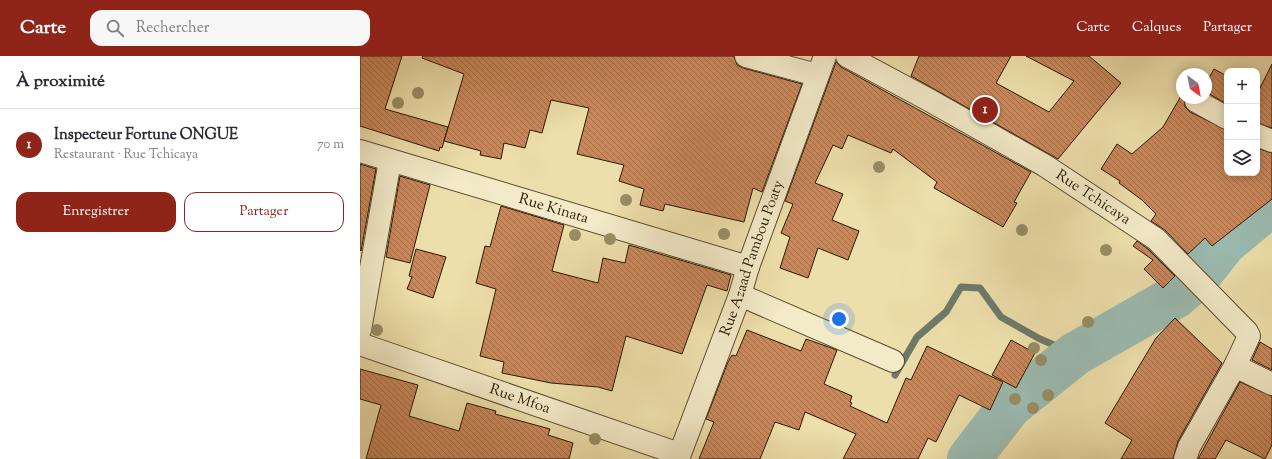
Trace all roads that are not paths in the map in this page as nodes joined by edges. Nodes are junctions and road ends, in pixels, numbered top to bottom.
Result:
1 (746, 56) edge
2 (847, 56) edge
3 (821, 66) edge
4 (1201, 104) edge
5 (1224, 116) edge
6 (1260, 136) edge
7 (1272, 141) edge
8 (360, 151) edge
9 (390, 160) junction
10 (748, 266) junction
11 (740, 295) junction
12 (360, 330) edge
13 (360, 344) edge
14 (893, 361) dead end
15 (1235, 366) junction
16 (1272, 384) edge
17 (679, 457) edge
18 (1185, 459) edge

1 - 3 street
2 - 15 street, Rue Tchicaya
3 - 10 street, Rue Azaad Pambou Poaty
4 - 5 street
6 - 7 street
8 - 9 street, Rue Kinata
9 - 10 street, Rue Kinata
9 - 12 street
10 - 11 street, Rue Azaad Pambou Poaty
11 - 14 street
11 - 17 street, Rue Azaad Pambou Poaty
13 - 17 street, Rue Mfoa
15 - 16 street
15 - 18 street

